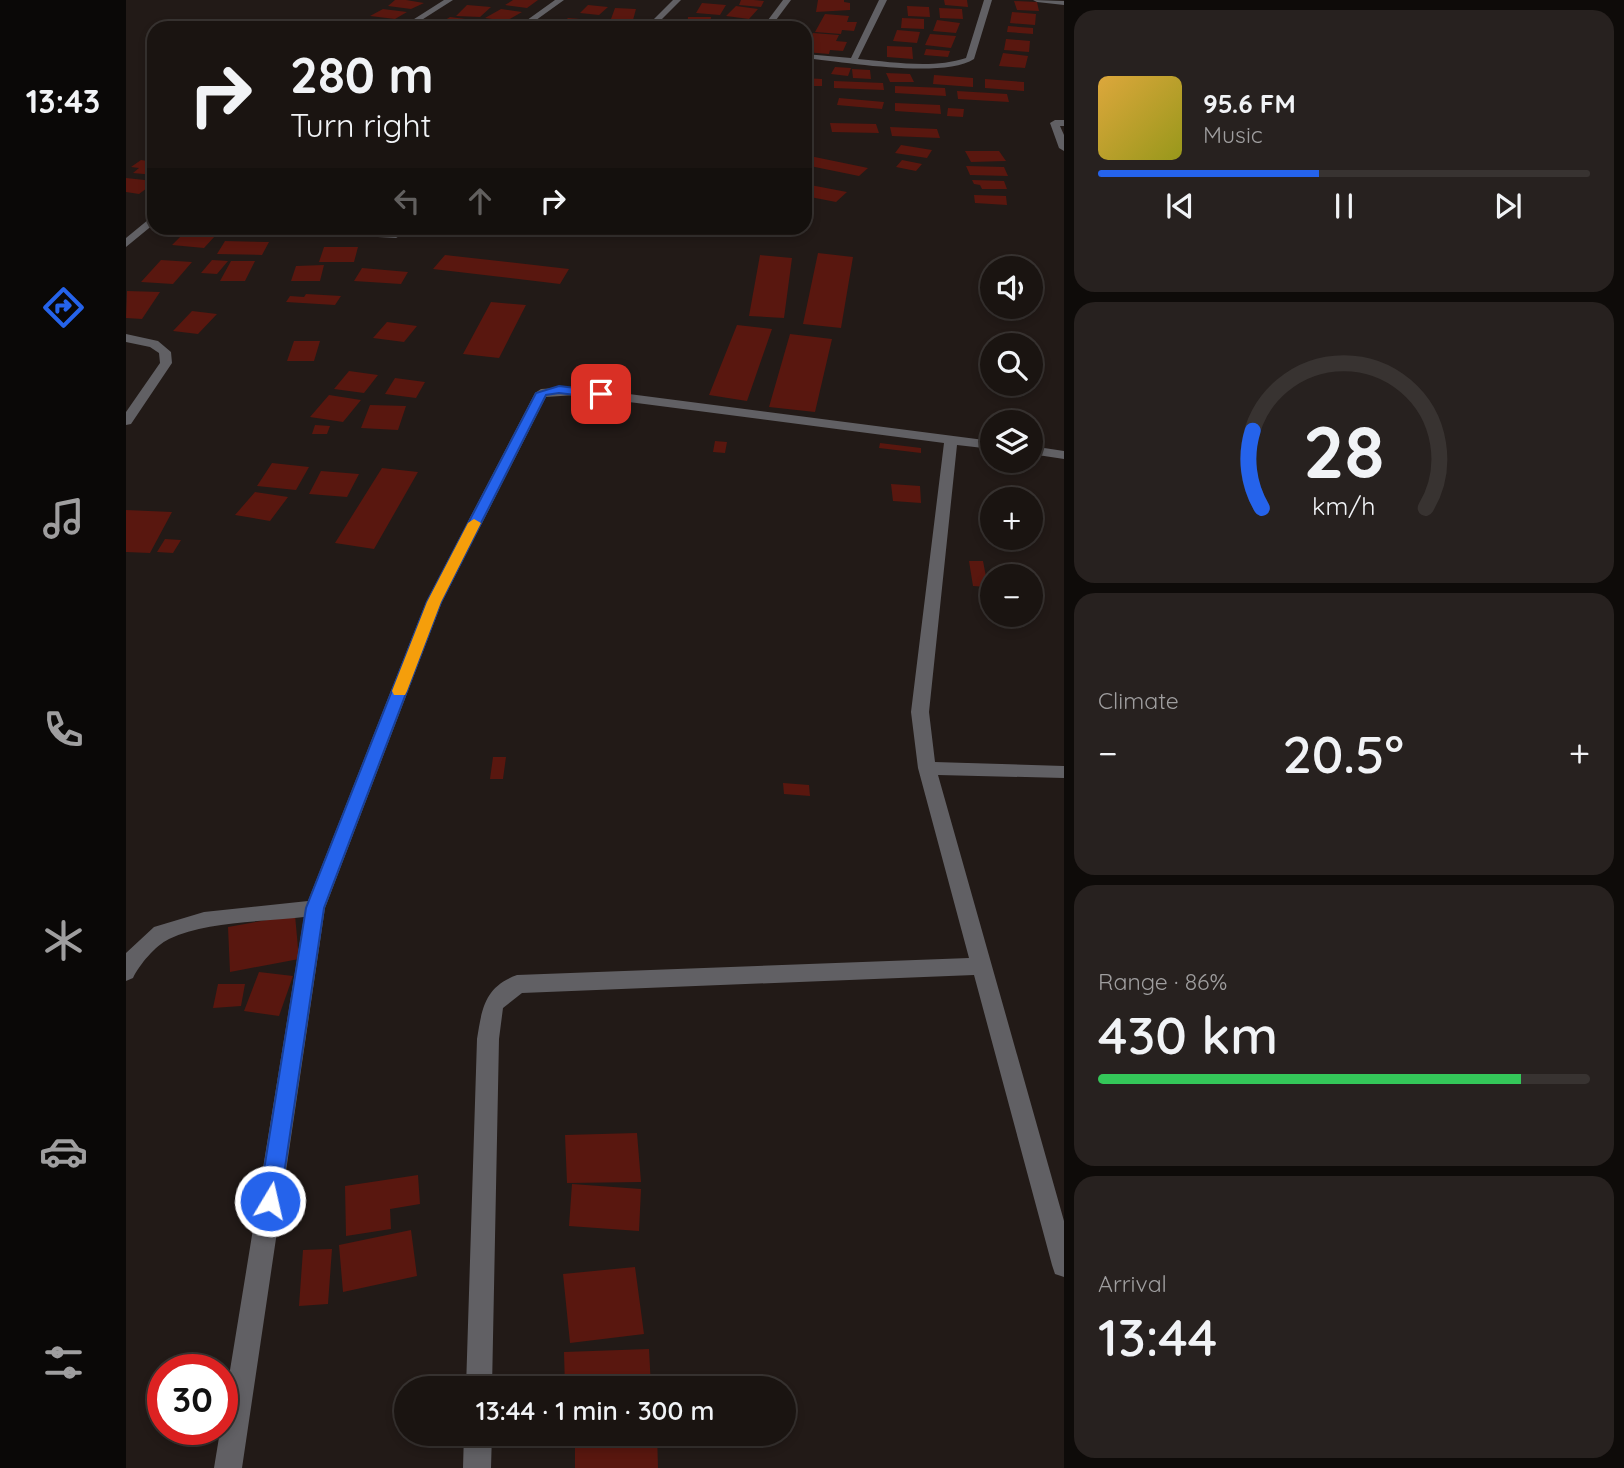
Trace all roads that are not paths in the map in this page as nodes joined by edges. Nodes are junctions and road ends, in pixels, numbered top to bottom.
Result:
1 (449, 0) edge
2 (560, 0) edge
3 (677, 0) edge
4 (788, 0) edge
5 (883, 0) edge
6 (988, 0) edge
7 (1037, 0) edge
8 (1064, 3) edge
9 (415, 21) edge
10 (530, 21) edge
11 (656, 21) edge
12 (772, 21) edge
13 (812, 56) edge
14 (854, 59) junction
15 (1064, 123) edge
16 (1064, 148) edge
17 (147, 225) edge
18 (126, 244) edge
19 (126, 338) edge
20 (126, 421) edge
21 (951, 440) junction
22 (980, 444) edge
23 (1043, 452) edge
24 (1064, 455) edge
25 (927, 768) junction
26 (1064, 772) edge
27 (315, 908) junction
28 (982, 966) junction
29 (126, 972) edge
30 (1064, 1265) edge
31 (479, 1376) edge
32 (478, 1446) edge
33 (228, 1468) edge
34 (477, 1468) edge

1 - 9 street
2 - 10 street
3 - 11 street
4 - 12 street
5 - 14 street
6 - 14 street
7 - 8 street
13 - 14 street
15 - 16 street
17 - 18 street
19 - 20 street
21 - 22 street
21 - 25 street
21 - 27 street
23 - 24 street
25 - 26 street
25 - 28 street
27 - 29 street
27 - 33 street
28 - 30 street
28 - 31 street
32 - 34 street

